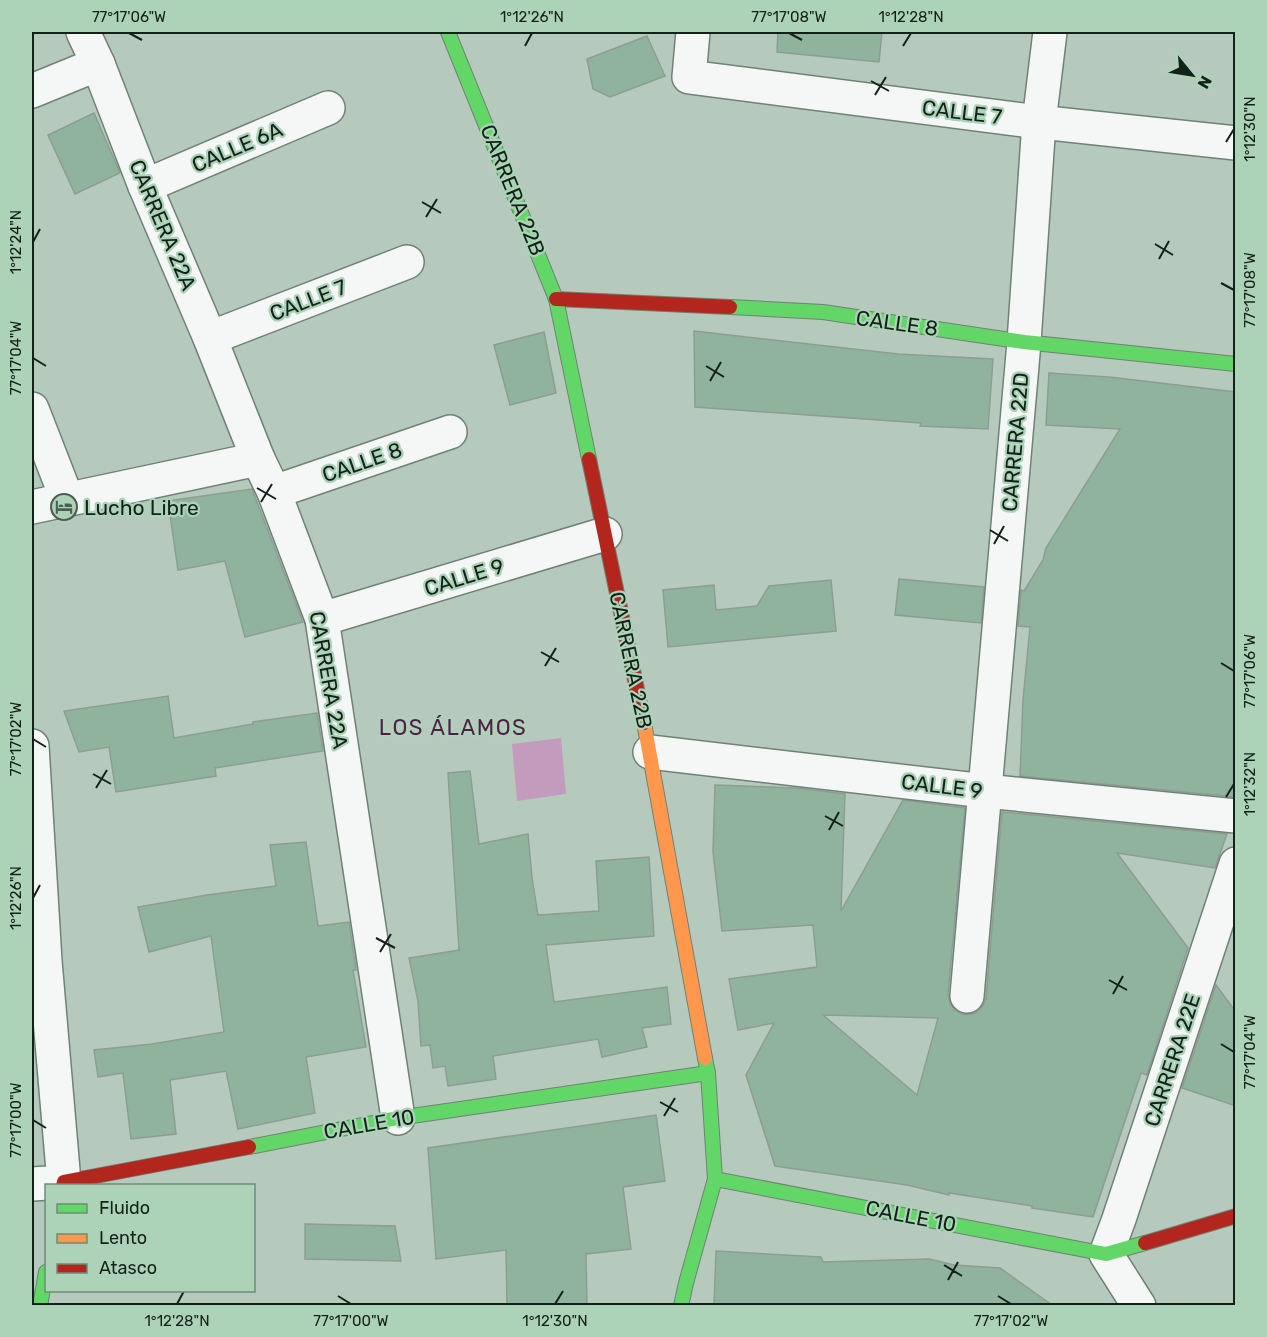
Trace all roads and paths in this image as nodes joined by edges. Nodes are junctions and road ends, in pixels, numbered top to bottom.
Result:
1 (83, 32) edge
2 (448, 32) edge
3 (693, 32) edge
4 (1050, 32) edge
5 (98, 64) junction
6 (32, 91) edge
7 (328, 108) dead end
8 (1039, 122) junction
9 (1236, 143) edge
10 (145, 186) junction
11 (407, 262) dead end
12 (556, 299) junction
13 (210, 338) junction
14 (1024, 342) junction
15 (1236, 364) edge
16 (32, 409) edge
17 (450, 432) dead end
18 (258, 459) junction
19 (274, 492) junction
20 (67, 498) junction
21 (32, 507) edge
22 (605, 534) junction
23 (322, 619) junction
24 (32, 746) edge
25 (650, 752) junction
26 (985, 790) junction
27 (1236, 816) edge
28 (1236, 864) edge
29 (38, 962) edge
30 (967, 996) dead end
31 (708, 1073) junction
32 (398, 1118) junction
33 (715, 1179) junction
34 (32, 1184) edge
35 (64, 1184) edge
36 (1236, 1216) edge
37 (1106, 1254) junction
38 (45, 1278) edge
39 (40, 1305) edge
40 (681, 1305) edge
41 (1139, 1305) edge

1 - 5 street, CARRERA 22A
2 - 12 street, CARRERA 22B
3 - 8 street, CALLE 7
4 - 8 street, CARRERA 22D
5 - 6 street
5 - 10 street, CARRERA 22A
7 - 10 street, CALLE 6A
8 - 9 street, CALLE 7
8 - 14 street, CARRERA 22D
10 - 13 street, CARRERA 22A
11 - 13 street, CALLE 7
12 - 14 street, CALLE 8
12 - 22 street, CARRERA 22B
13 - 18 street, CARRERA 22A
14 - 15 street, CALLE 8
14 - 26 street, CARRERA 22D
16 - 20 street
17 - 19 street, CALLE 8
18 - 19 street, CARRERA 22A
18 - 20 street
19 - 23 street, CARRERA 22A
20 - 21 street
22 - 23 street, CALLE 9
22 - 25 street, CARRERA 22B
23 - 32 street, CARRERA 22A
24 - 29 street
25 - 26 street, CALLE 9
25 - 31 street, CARRERA 22B
26 - 27 street, CALLE 9
26 - 30 street, CARRERA 22D
28 - 37 street, CARRERA 22E
29 - 35 street
31 - 32 street, CALLE 10
31 - 33 street, CARRERA 22B
32 - 35 street, CALLE 10
33 - 37 street, CALLE 10
33 - 40 street, CARRERA 22B
34 - 35 street, CALLE 10
36 - 37 street, CALLE 10
37 - 41 street
38 - 39 street

